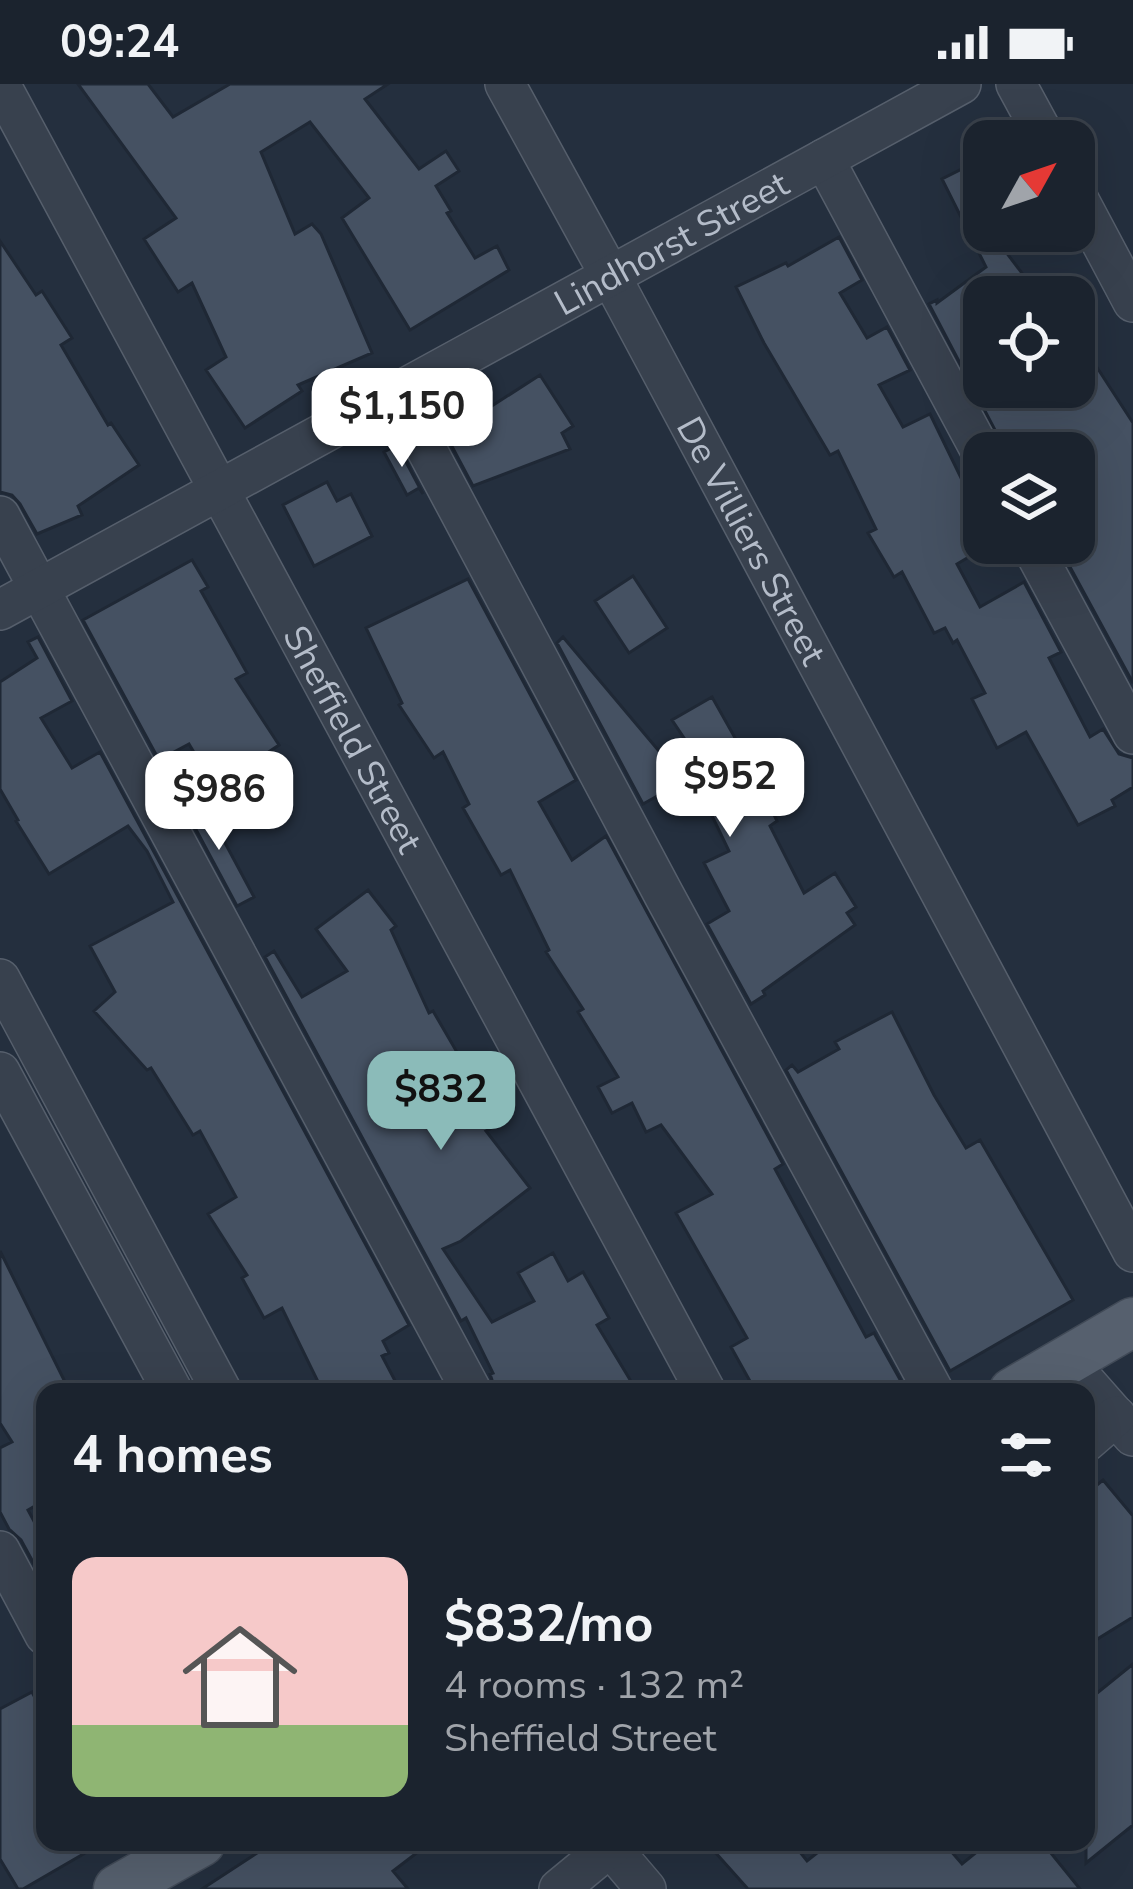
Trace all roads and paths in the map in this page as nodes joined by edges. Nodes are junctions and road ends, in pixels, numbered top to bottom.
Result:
1 (0, 84) edge
2 (505, 84) edge
3 (961, 84) edge
4 (1016, 84) edge
5 (1036, 120) edge
6 (824, 159) junction
7 (1095, 231) edge
8 (611, 277) junction
9 (1133, 302) edge
10 (397, 394) junction
11 (971, 432) edge
12 (218, 492) junction
13 (0, 516) edge
14 (1041, 564) edge
15 (39, 589) junction
16 (0, 610) edge
17 (1133, 734) edge
18 (0, 980) edge
19 (40, 1052) junction
20 (0, 1070) edge
21 (1133, 1252) edge
22 (1133, 1322) edge
23 (1067, 1361) junction
24 (168, 1383) edge
25 (217, 1383) edge
26 (467, 1383) edge
27 (701, 1383) edge
28 (929, 1383) edge
29 (1029, 1383) edge
30 (1087, 1383) edge
31 (1095, 1392) edge
32 (1125, 1426) edge
33 (1095, 1438) edge
34 (0, 1551) edge
35 (36, 1618) edge
36 (171, 1851) edge
37 (603, 1851) edge
38 (616, 1851) edge
39 (118, 1889) edge
40 (560, 1889) edge
41 (646, 1889) edge

1 - 12 street, Sheffield Street
2 - 8 street, De Villiers Street
3 - 6 street, Lindhorst Street
4 - 5 street
6 - 8 street, Lindhorst Street
6 - 11 street
7 - 9 street
8 - 10 street, Lindhorst Street
8 - 21 street, De Villiers Street
10 - 12 street, Lindhorst Street
10 - 28 street
12 - 15 street, Lindhorst Street
12 - 27 street, Sheffield Street
13 - 15 street
14 - 17 street
15 - 16 street, Lindhorst Street
15 - 26 street
18 - 19 street
19 - 20 street
19 - 25 street
20 - 24 street
22 - 23 main road
23 - 29 main road
23 - 30 street
31 - 32 street
32 - 33 street
34 - 35 street
36 - 39 main road
37 - 40 street
38 - 41 street

